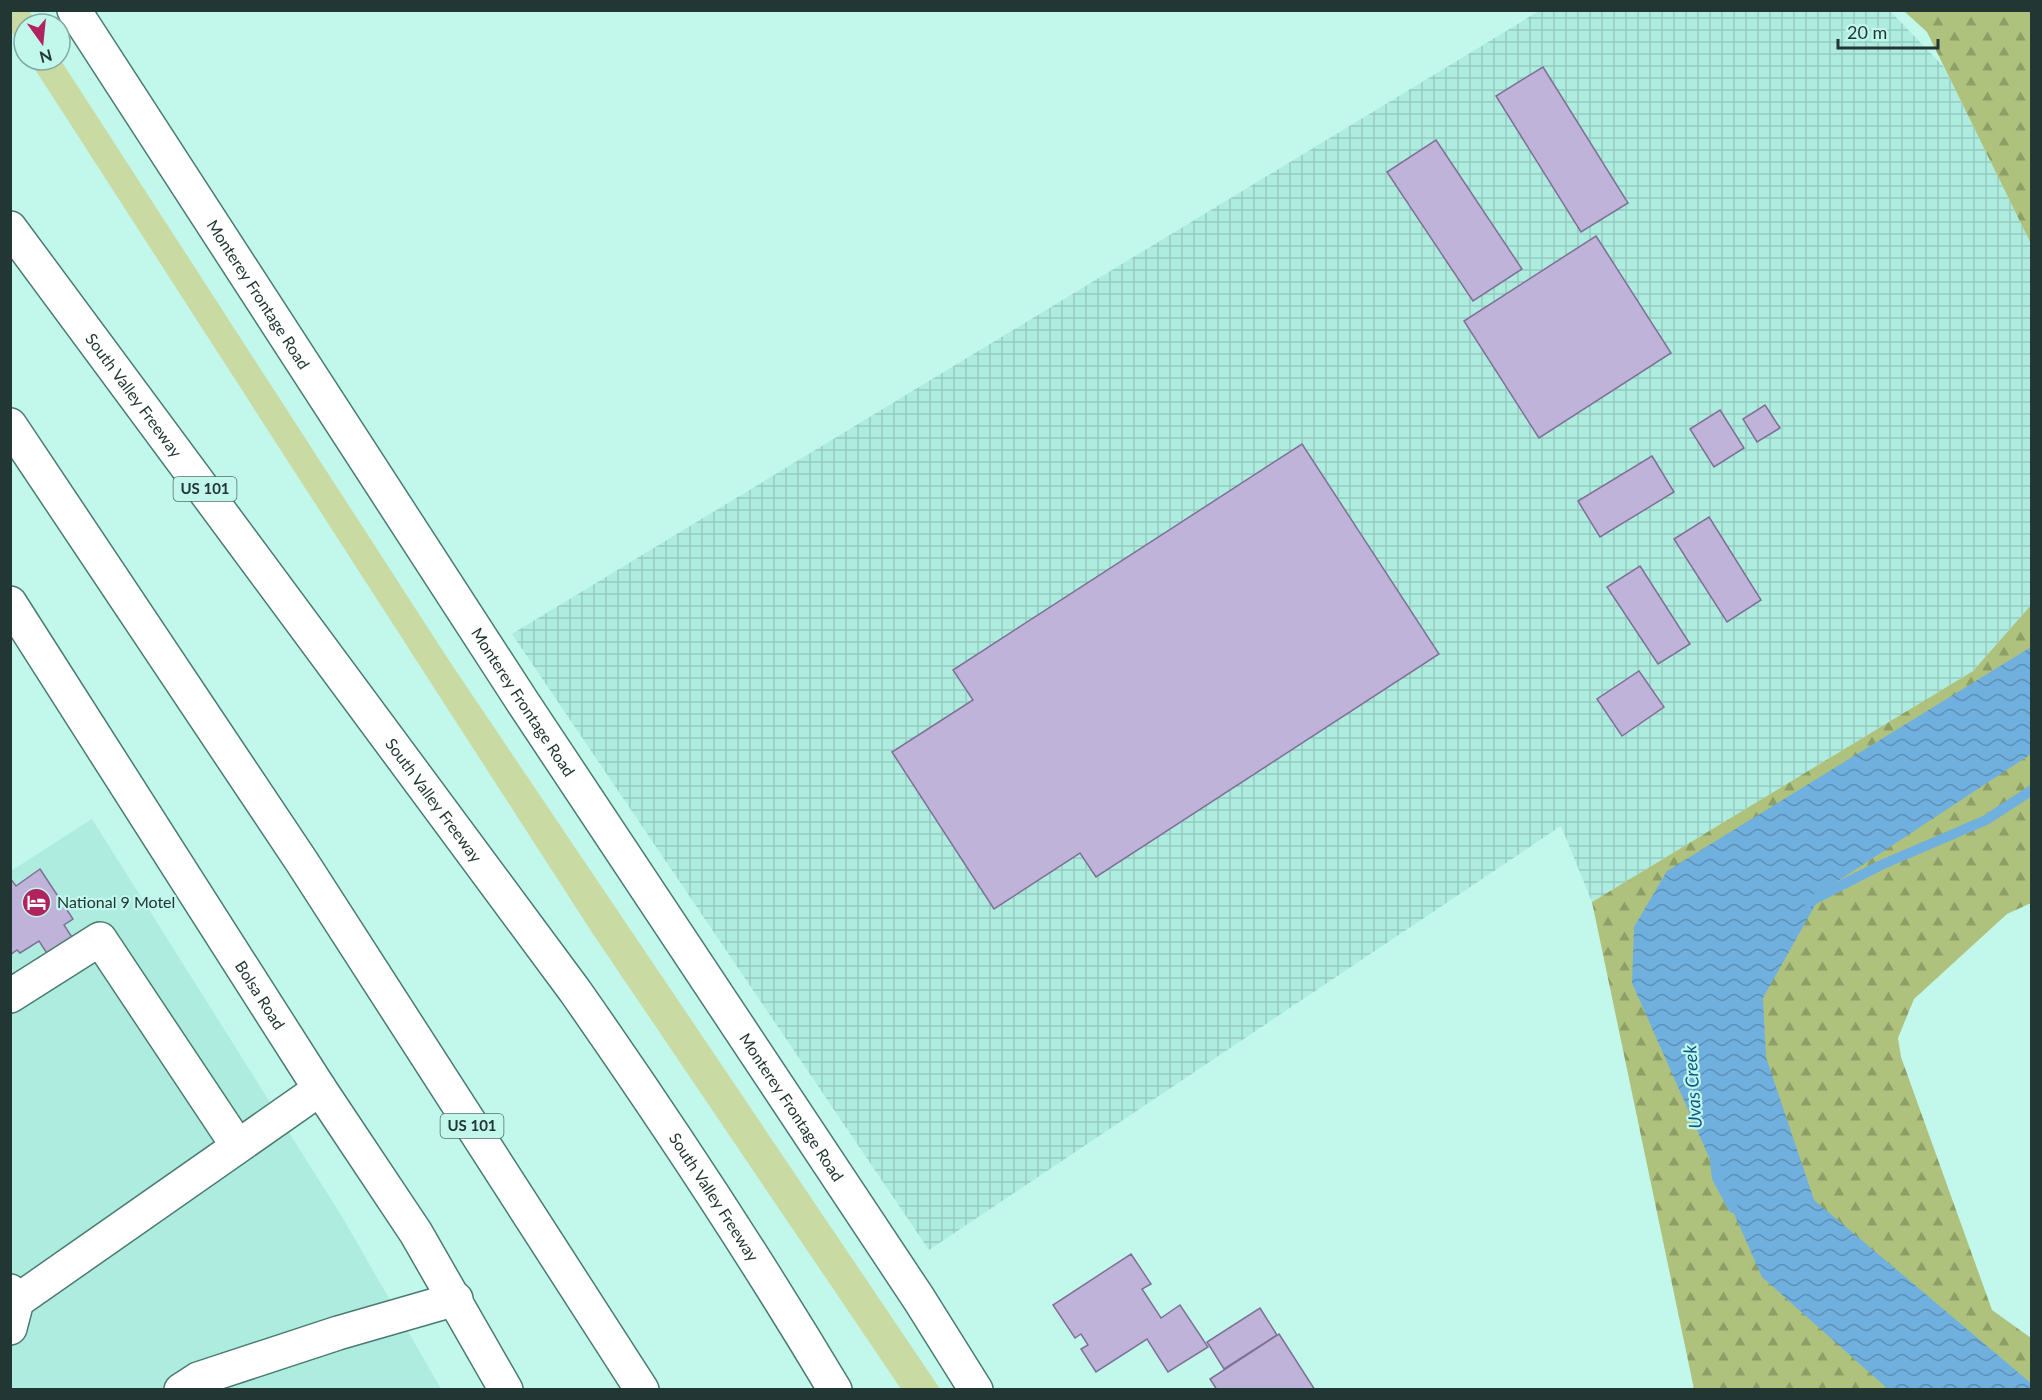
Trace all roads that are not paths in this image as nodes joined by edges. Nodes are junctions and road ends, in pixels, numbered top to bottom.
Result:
1 (74, 10) edge
2 (10, 228) edge
3 (10, 425) edge
4 (10, 603) edge
5 (10, 996) edge
6 (320, 1089) junction
7 (237, 1145) junction
8 (456, 1299) junction
9 (13, 1306) edge
10 (181, 1389) edge
11 (506, 1389) edge
12 (642, 1389) edge
13 (835, 1389) edge
14 (976, 1389) edge

1 - 14 main road, Monterey Frontage Road
2 - 13 main road, South Valley Freeway / US 101
3 - 12 main road, US 101
4 - 6 main road, Bolsa Road
5 - 7 main road
6 - 7 main road
6 - 8 main road, Bolsa Road
7 - 9 main road
8 - 10 main road
8 - 11 main road, Bolsa Road

